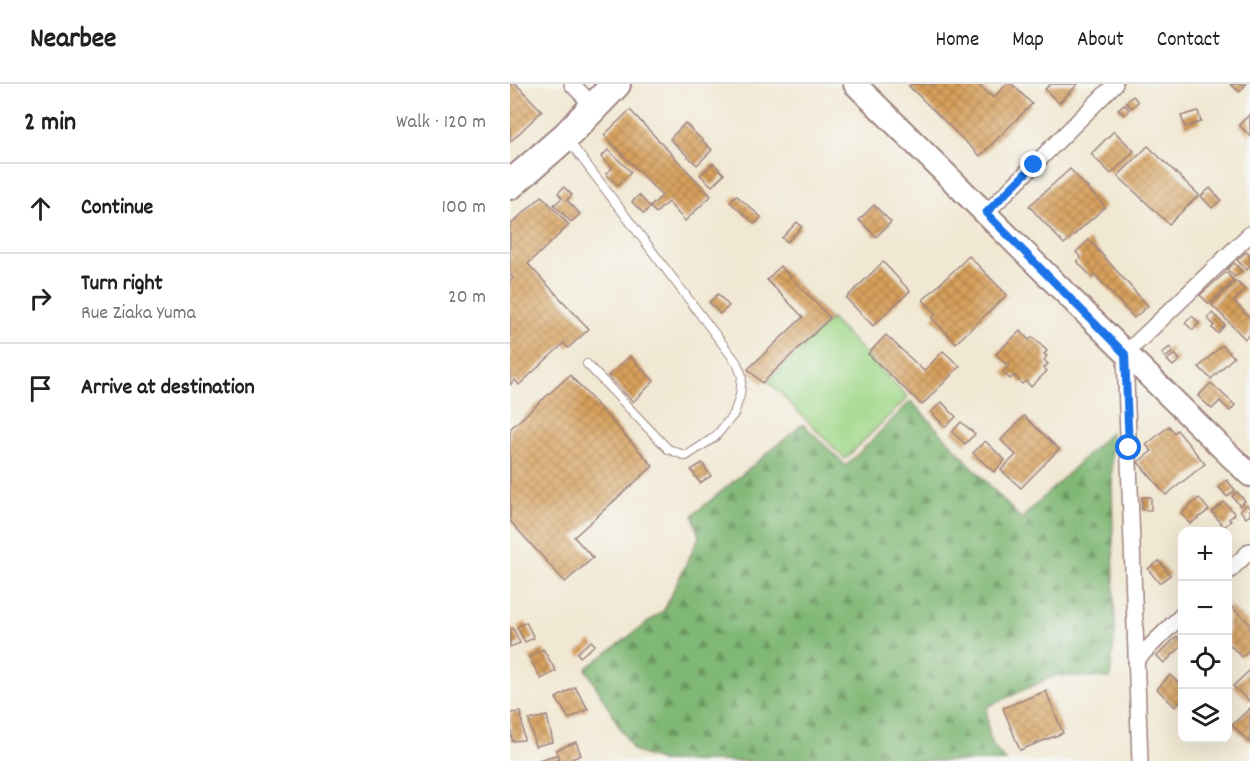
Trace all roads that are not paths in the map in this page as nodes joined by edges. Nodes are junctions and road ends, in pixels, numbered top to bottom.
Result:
1 (572, 84) edge
2 (616, 84) edge
3 (855, 84) edge
4 (1115, 84) edge
5 (594, 107) junction
6 (566, 136) junction
7 (510, 185) edge
8 (986, 213) junction
9 (1250, 234) edge
10 (1125, 354) junction
11 (587, 364) dead end
12 (1250, 475) edge
13 (1250, 551) edge
14 (1232, 567) edge
15 (1178, 619) edge
16 (1136, 660) junction
17 (1140, 761) edge

1 - 5 street
2 - 5 highway
3 - 8 street
4 - 8 street
5 - 6 highway
6 - 7 highway
6 - 11 lane
8 - 10 street
9 - 10 street
10 - 12 street
10 - 16 street
13 - 14 street
15 - 16 street
16 - 17 street

